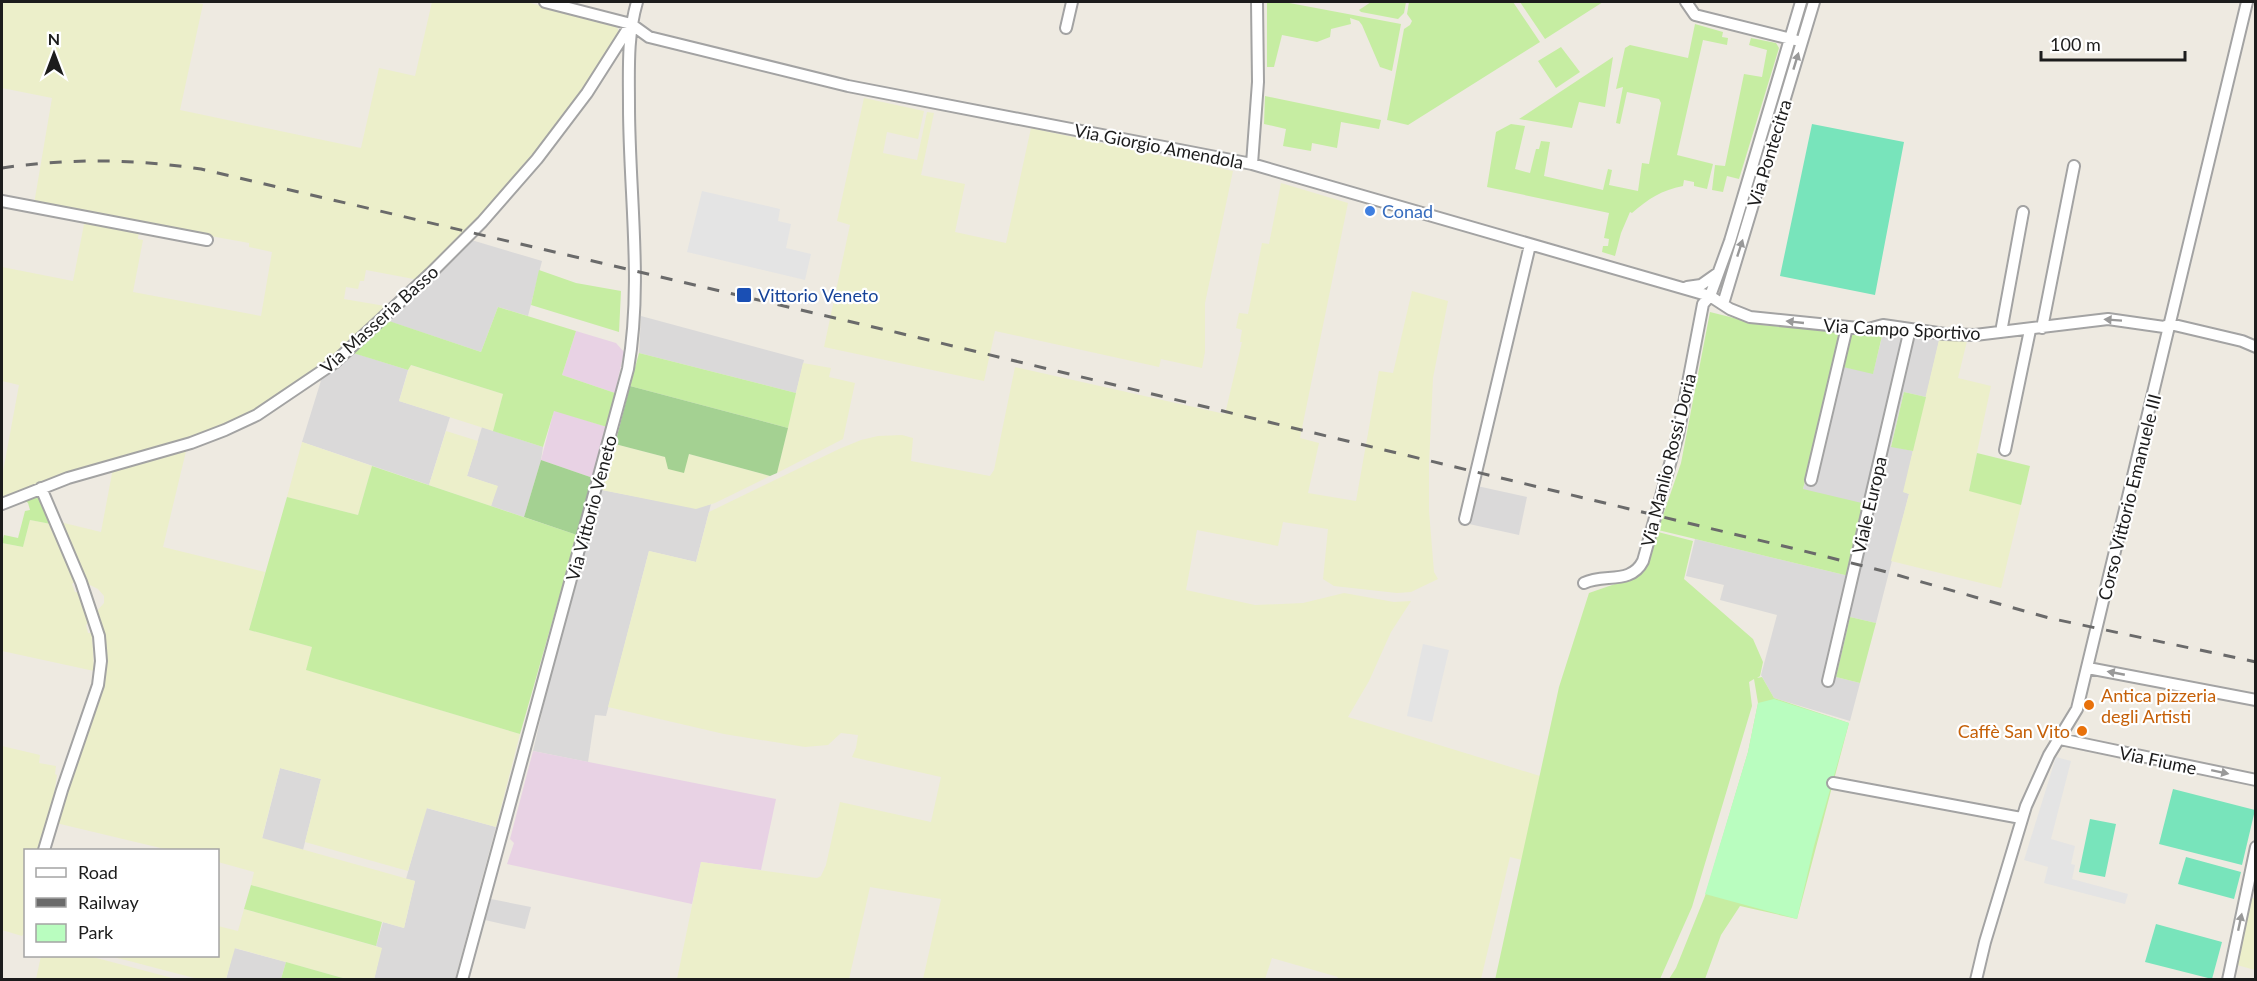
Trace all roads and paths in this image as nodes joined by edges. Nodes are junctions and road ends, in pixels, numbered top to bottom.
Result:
1 (545, 2) edge
2 (637, 2) edge
3 (1072, 2) edge
4 (1257, 2) edge
5 (1686, 2) edge
6 (1801, 2) edge
7 (1814, 2) edge
8 (2247, 2) edge
9 (631, 24) junction
10 (1066, 28) dead end
11 (1789, 39) junction
12 (1802, 42) junction
13 (1252, 164) junction
14 (2074, 166) dead end
15 (2, 201) edge
16 (2023, 212) dead end
17 (207, 240) dead end
18 (1530, 245) junction
19 (1719, 273) junction
20 (1684, 288) junction
21 (1710, 296) junction
22 (1723, 304) junction
23 (2170, 324) junction
24 (1848, 327) junction
25 (2042, 328) junction
26 (1910, 329) junction
27 (2030, 330) junction
28 (2001, 332) junction
29 (2256, 347) edge
30 (2005, 450) dead end
31 (1811, 480) dead end
32 (41, 488) junction
33 (2, 504) edge
34 (1465, 519) dead end
35 (1584, 584) dead end
36 (2088, 668) junction
37 (1828, 681) dead end
38 (2256, 700) edge
39 (2060, 739) junction
40 (2256, 780) edge
41 (1833, 783) dead end
42 (2021, 818) junction
43 (2256, 847) edge
44 (44, 849) edge
45 (462, 980) edge
46 (1976, 980) edge
47 (2228, 980) edge

1 - 9 street, Via Giorgio Amendola
2 - 9 street
3 - 10 street
4 - 13 street
5 - 11 street
6 - 11 street, Via Pontecitra
7 - 12 street, Via Pontecitra
8 - 23 street, Corso Vittorio Emanuele III
9 - 13 street, Via Giorgio Amendola
9 - 32 street, Via Masseria Basso
9 - 45 street, Via Vittorio Veneto
11 - 12 street
11 - 19 street, Via Pontecitra
22 -> 12 street, Via Pontecitra
13 - 18 street, Via Giorgio Amendola
14 - 25 street
15 - 17 street
16 - 28 street
18 - 20 street, Via Giorgio Amendola
18 - 34 street
19 - 20 street
19 - 21 street, Via Pontecitra
20 - 21 street, Via Giorgio Amendola
21 - 22 street, Via Campo Sportivo
21 - 35 street, Via Manlio Rossi Doria
24 -> 22 street, Via Campo Sportivo
23 -> 25 street, Via Campo Sportivo
23 - 29 street, Via Campo Sportivo
23 - 36 street, Corso Vittorio Emanuele III
24 - 26 street, Via Campo Sportivo
24 - 31 street
25 - 27 street, Via Campo Sportivo
26 - 28 street, Via Campo Sportivo
26 - 37 street, Viale Europa
27 - 28 street, Via Campo Sportivo
27 - 30 street
32 - 33 street, Via Masseria Basso
32 - 44 street
38 -> 36 street
36 - 39 street, Corso Vittorio Emanuele III
39 -> 40 street, Via Fiume
39 - 42 street, Corso Vittorio Emanuele III
41 - 42 street
42 - 46 street, Corso Vittorio Emanuele III
47 -> 43 street

